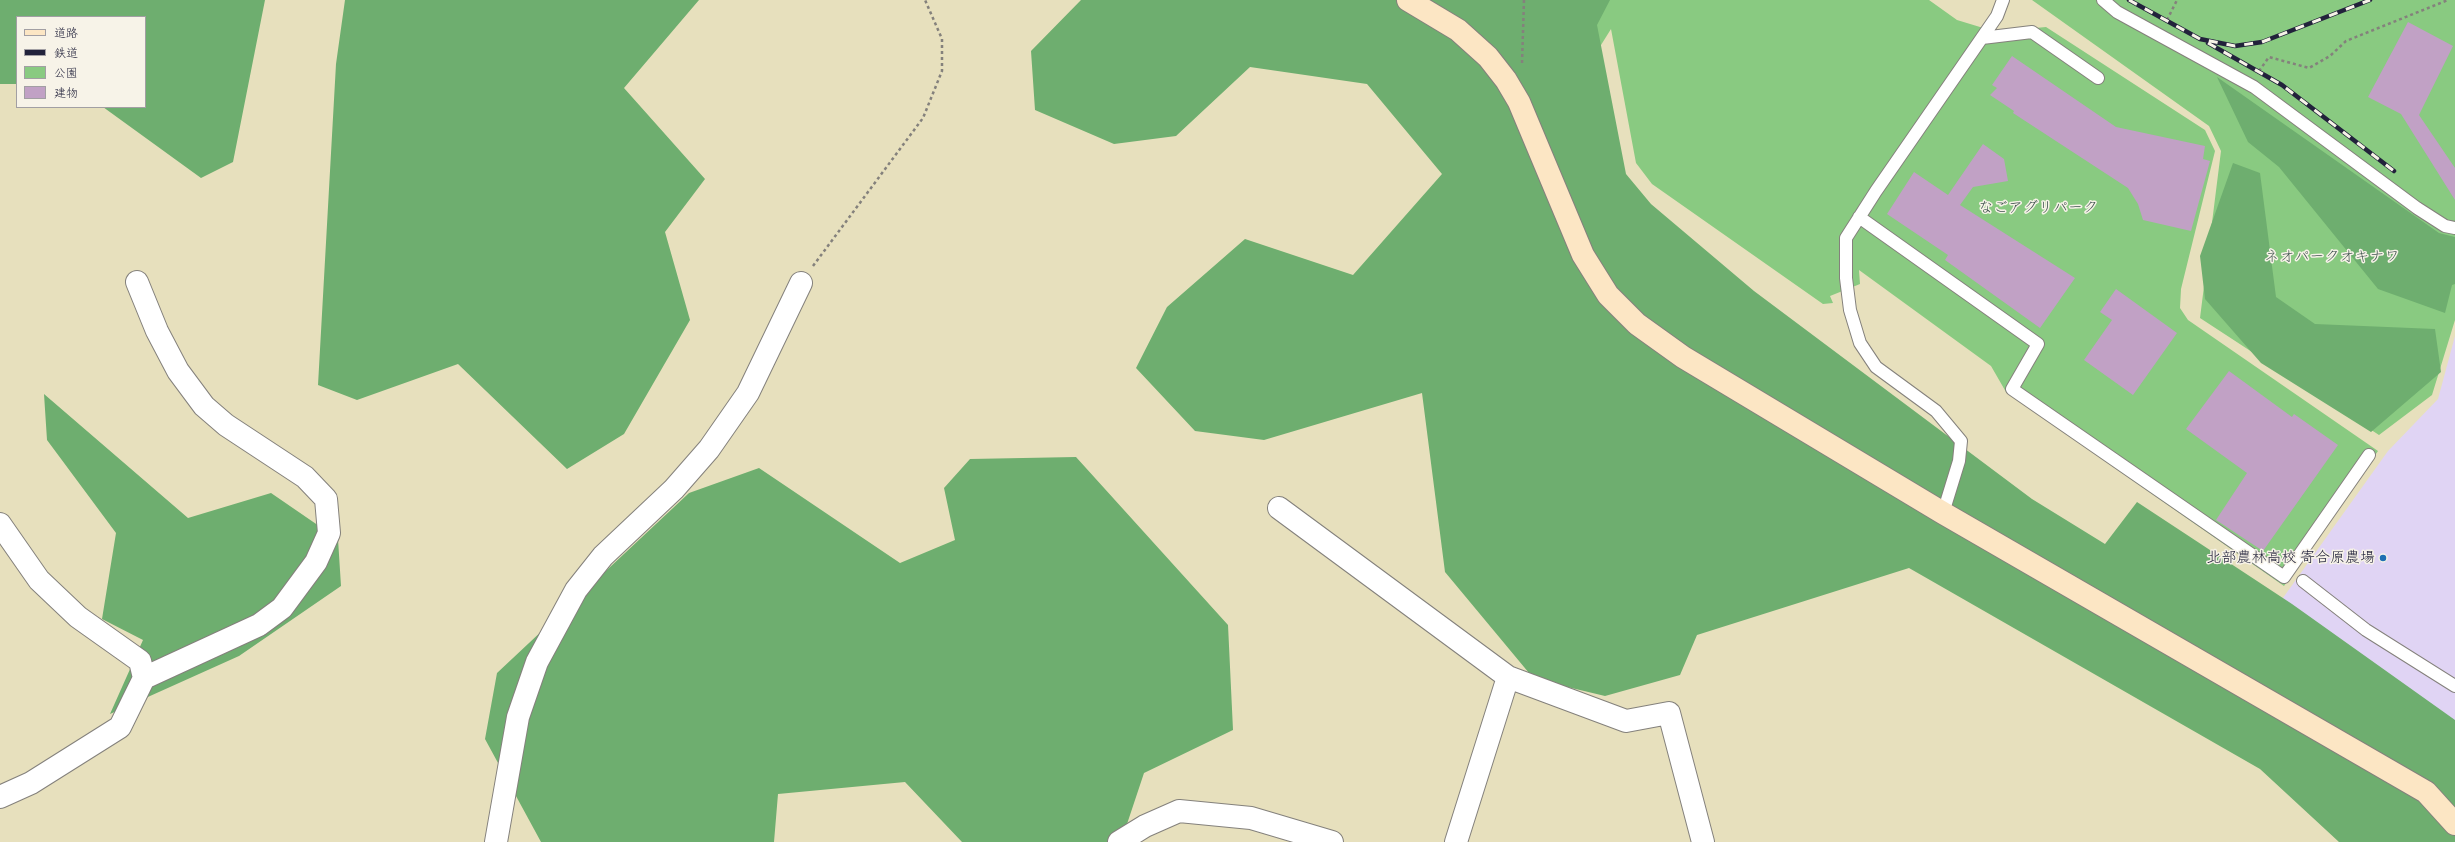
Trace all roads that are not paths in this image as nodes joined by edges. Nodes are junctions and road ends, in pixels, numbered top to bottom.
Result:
1 (1408, 0) edge
2 (2003, 0) edge
3 (2103, 0) edge
4 (1982, 38) junction
5 (2098, 78) dead end
6 (1859, 218) junction
7 (2455, 228) edge
8 (137, 282) dead end
9 (801, 283) road end
10 (2368, 456) dead end
11 (1279, 508) dead end
12 (1942, 513) junction
13 (0, 524) edge
14 (2303, 581) dead end
15 (1508, 677) junction
16 (144, 678) junction
17 (2455, 686) edge
18 (0, 797) edge
19 (2455, 824) edge
20 (496, 842) edge
21 (1119, 842) edge
22 (1332, 842) edge
23 (1456, 842) edge
24 (1703, 842) edge

1 - 12 street
2 - 4 lane
3 - 7 lane
4 - 5 lane
4 - 6 lane
6 - 10 lane
6 - 12 lane
8 - 16 street
9 - 20 street
11 - 15 street
12 - 19 street
13 - 16 street
14 - 17 lane
15 - 23 street
15 - 24 street
16 - 18 street
21 - 22 street

